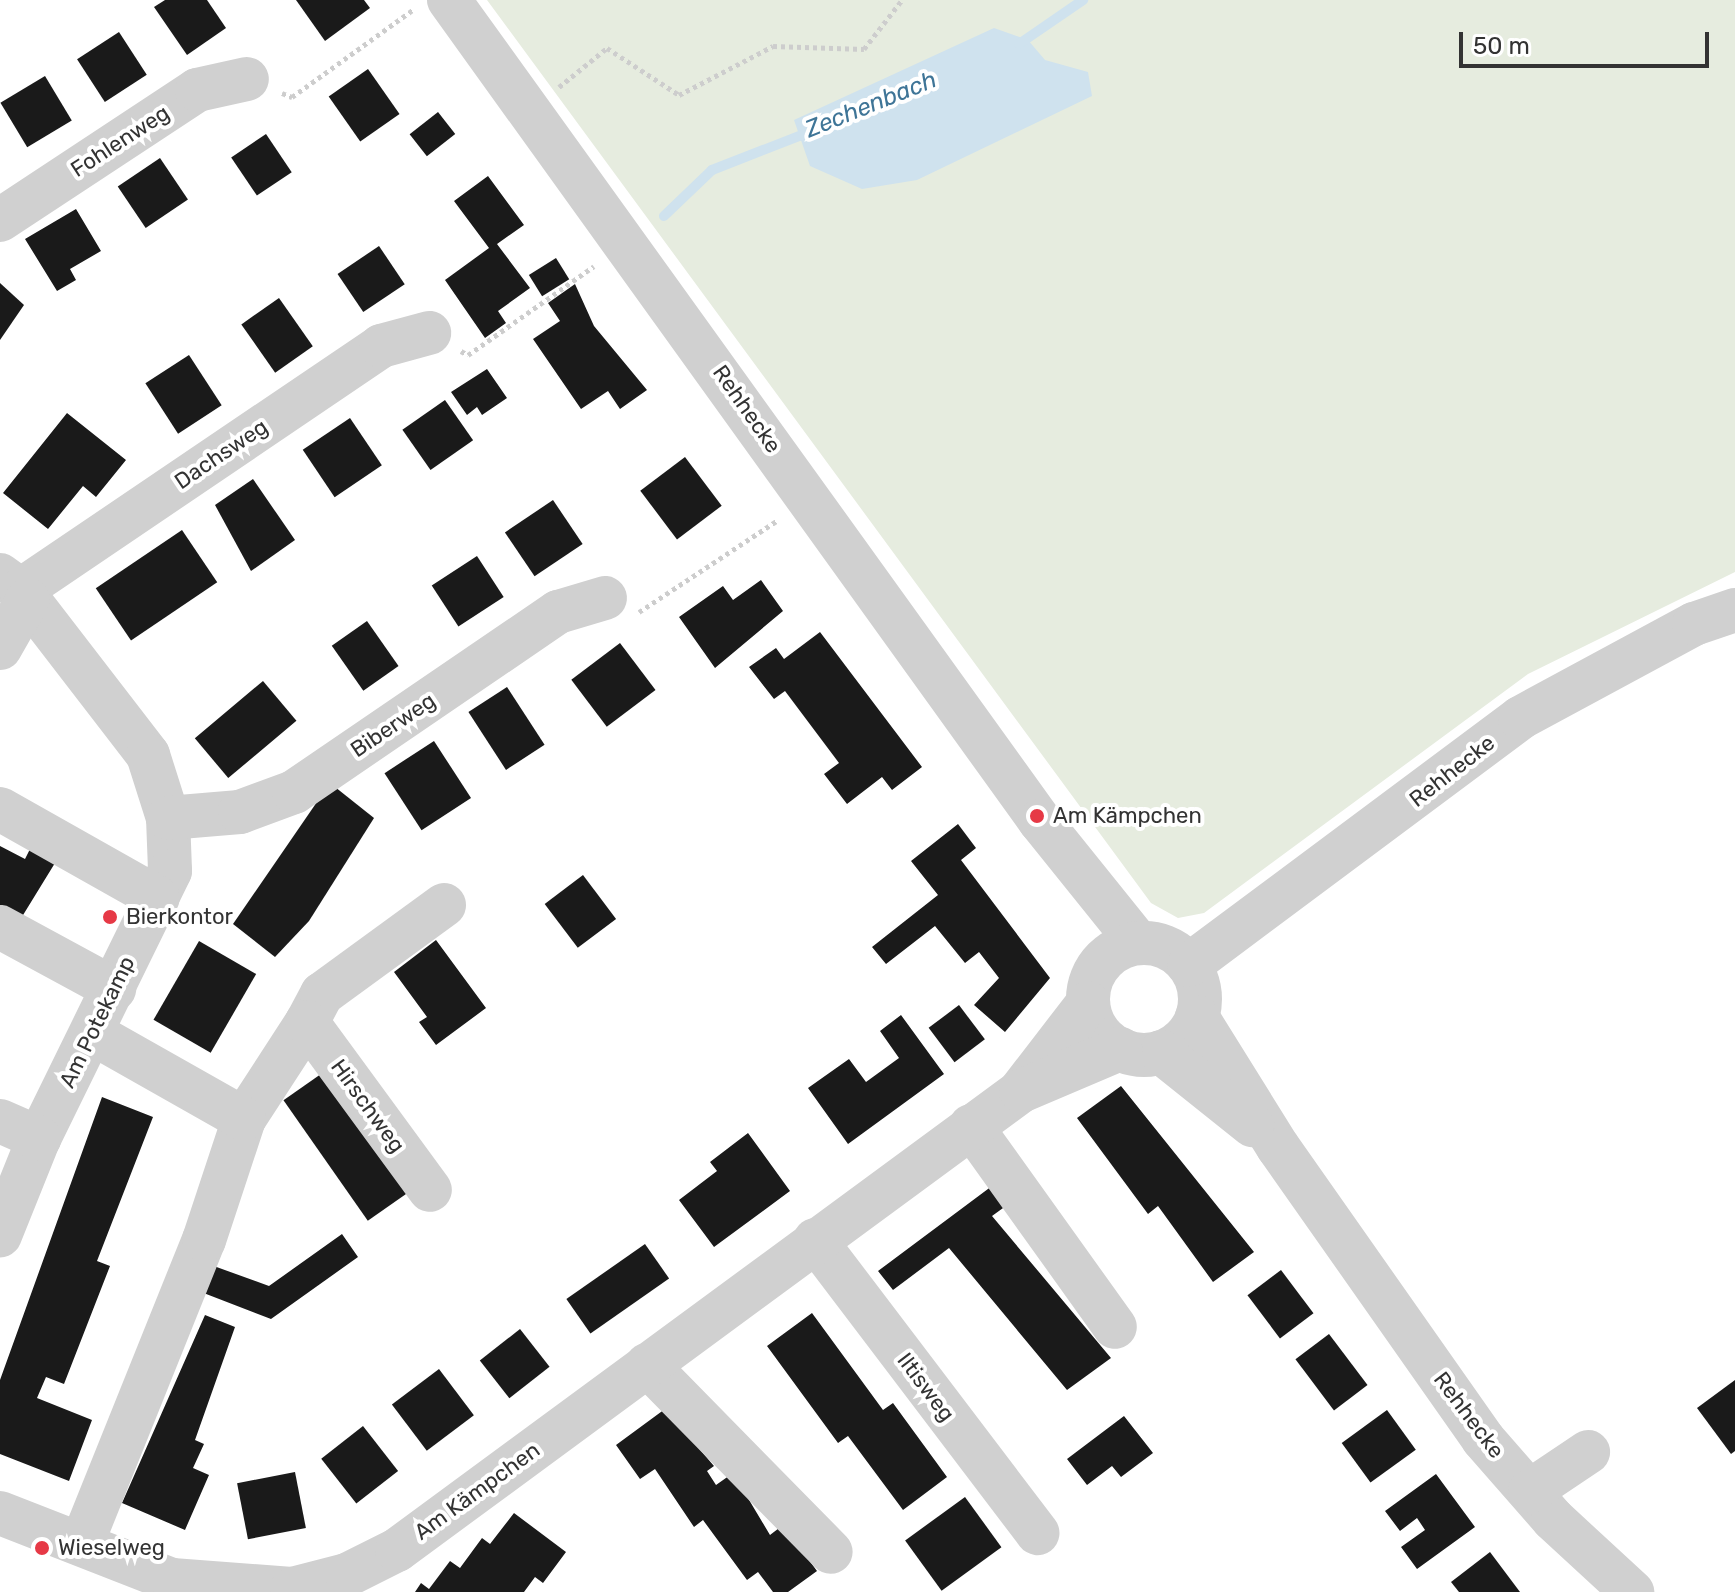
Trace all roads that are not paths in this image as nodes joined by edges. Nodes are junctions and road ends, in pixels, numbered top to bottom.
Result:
1 (449, 0) edge
2 (247, 79) road end
3 (0, 220) edge
4 (429, 333) road end
5 (16, 588) edge
6 (605, 598) road end
7 (1735, 610) edge
8 (0, 648) edge
9 (0, 809) edge
10 (168, 818) junction
11 (158, 898) junction
12 (444, 905) dead end
13 (0, 927) edge
14 (1123, 949) junction
15 (1189, 965) junction
16 (114, 989) junction
17 (1088, 1003) junction
18 (1197, 1017) junction
19 (307, 1022) junction
20 (92, 1033) junction
21 (1140, 1050) junction
22 (1021, 1091) junction
23 (244, 1119) junction
24 (971, 1126) junction
25 (19, 1130) edge
26 (1278, 1147) junction
27 (430, 1190) dead end
28 (0, 1235) edge
29 (815, 1240) junction
30 (1115, 1327) dead end
31 (647, 1365) junction
32 (1588, 1452) dead end
33 (1530, 1491) junction
34 (0, 1513) edge
35 (1037, 1533) dead end
36 (82, 1543) junction
37 (831, 1552) dead end
38 (293, 1590) edge
39 (1628, 1590) edge

1 - 14 street, Rehhecke
2 - 3 street, Fohlenweg
4 - 5 street, Dachsweg
5 - 8 street
5 - 10 street, Am Potekamp
6 - 10 street, Biberweg
7 - 15 street, Rehhecke
9 - 11 street
10 - 11 street, Am Potekamp
11 - 16 street, Am Potekamp
12 - 19 street
13 - 16 street
14 - 15 street
14 - 17 street
15 - 18 street
16 - 20 street, Am Potekamp
17 - 21 street
17 - 22 street, Am Kämpchen
18 - 21 street
18 - 26 street, Rehhecke
19 - 23 street
19 - 27 street, Hirschweg
20 - 23 street
20 - 25 street, Am Potekamp
21 - 22 street, Am Kämpchen
21 - 26 street, Rehhecke
22 - 24 street, Am Kämpchen
23 - 36 street
24 - 29 street, Am Kämpchen
24 - 30 street
25 - 28 street, Am Potekamp
26 - 33 street, Rehhecke
29 - 31 street, Am Kämpchen
29 - 35 street, Iltisweg
31 - 37 street
31 - 38 street, Am Kämpchen
32 - 33 street
33 - 39 street, Rehhecke
34 - 36 street, Am Kämpchen
36 - 38 street, Am Kämpchen

